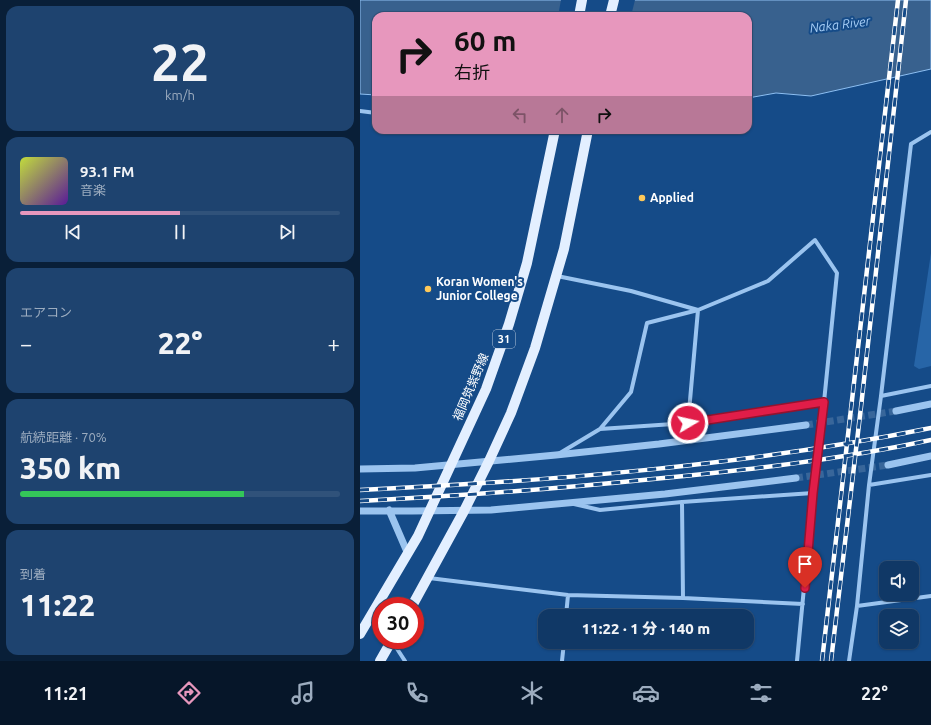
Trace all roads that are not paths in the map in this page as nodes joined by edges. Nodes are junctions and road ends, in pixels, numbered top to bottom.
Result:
1 (582, 0) edge
2 (614, 0) edge
3 (580, 12) edge
4 (611, 12) edge
5 (360, 112) edge
6 (372, 113) edge
7 (931, 132) edge
8 (554, 134) edge
9 (587, 134) edge
10 (556, 276) junction
11 (698, 310) junction
12 (931, 386) edge
13 (881, 396) junction
14 (824, 402) junction
15 (931, 404) edge
16 (896, 411) tunnel mouth
17 (688, 423) junction
18 (806, 425) tunnel mouth
19 (600, 429) junction
20 (556, 455) junction
21 (931, 456) edge
22 (489, 461) junction
23 (450, 465) junction
24 (888, 465) tunnel mouth
25 (360, 469) edge
26 (931, 475) edge
27 (796, 478) tunnel mouth
28 (869, 485) junction
29 (813, 493) junction
30 (682, 502) junction
31 (566, 503) junction
32 (389, 510) junction
33 (360, 511) edge
34 (430, 511) junction
35 (464, 511) junction
36 (408, 554) junction
37 (428, 578) junction
38 (568, 596) junction
39 (931, 596) edge
40 (417, 597) edge
41 (683, 598) junction
42 (804, 604) junction
43 (857, 606) junction
44 (567, 609) edge
45 (371, 615) joint
46 (360, 634) edge
47 (387, 649) edge
48 (398, 649) edge
49 (563, 649) edge
50 (380, 661) edge
51 (405, 661) edge
52 (562, 661) edge
53 (797, 661) edge
54 (849, 661) edge

1 - 3 main road
2 - 4 main road
5 - 6 street
7 - 13 street
8 - 23 main road, 福岡筑紫野線 / 31
9 - 10 main road
10 - 11 street
10 - 22 main road
11 - 14 street
11 - 17 street
11 - 19 street
12 - 13 street
13 - 28 street
14 - 17 street
14 - 29 street
15 - 16 street
17 - 19 street
18 - 20 street
19 - 20 street
20 - 22 street
21 - 24 street
22 - 23 street
22 - 35 main road
23 - 25 street
23 - 34 main road, 福岡筑紫野線 / 31
26 - 28 street
27 - 31 street
28 - 43 street
29 - 30 street
29 - 42 street
30 - 31 street
30 - 41 street
31 - 35 street
32 - 33 street
32 - 34 street
32 - 36 street
34 - 35 street
34 - 36 main road, 福岡筑紫野線 / 31
35 - 37 main road
36 - 45 main road, 福岡筑紫野線 / 31
37 - 38 street
37 - 40 main road
38 - 41 street
38 - 44 street
39 - 43 street
41 - 42 street
42 - 53 street
43 - 54 street
45 - 46 main road, 福岡筑紫野線 / 31
47 - 50 main road
48 - 51 street
49 - 52 street

